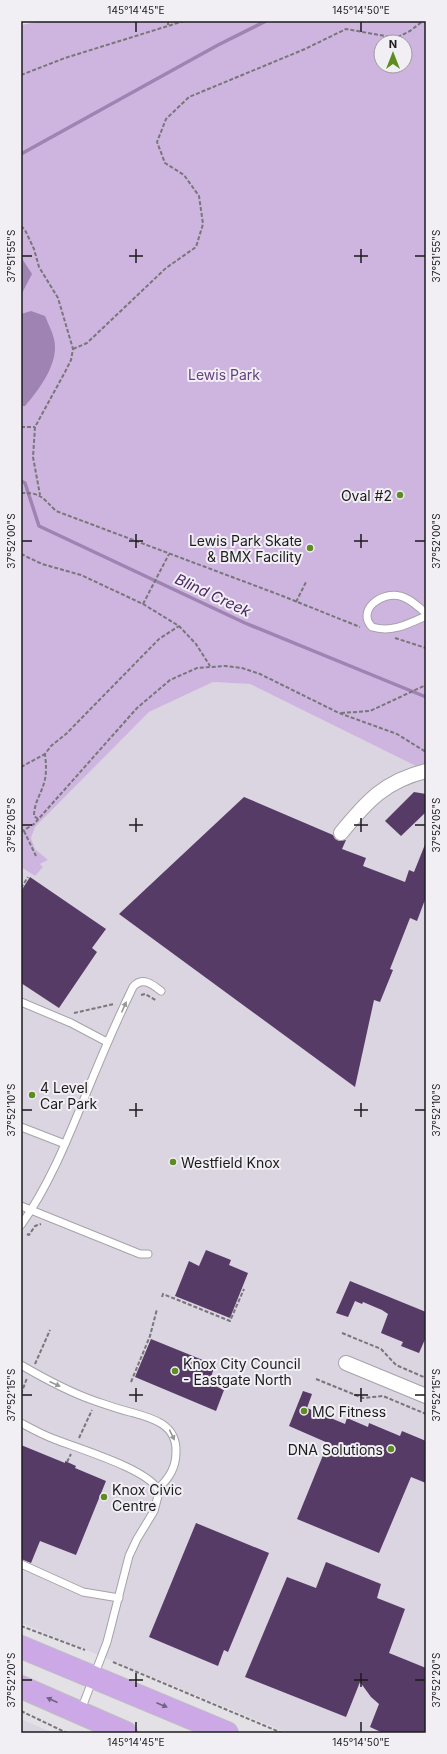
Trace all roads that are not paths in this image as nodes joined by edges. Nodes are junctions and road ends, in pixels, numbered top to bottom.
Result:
1 (426, 613) edge
2 (426, 616) edge
3 (426, 771) edge
4 (341, 833) dead end
5 (161, 991) dead end
6 (21, 1002) edge
7 (107, 1042) junction
8 (21, 1127) edge
9 (65, 1144) junction
10 (21, 1206) edge
11 (32, 1210) junction
12 (21, 1225) edge
13 (148, 1254) dead end
14 (346, 1363) dead end
15 (21, 1365) edge
16 (426, 1396) edge
17 (21, 1423) edge
18 (158, 1489) junction
19 (21, 1564) edge
20 (119, 1598) junction
21 (21, 1647) edge
22 (94, 1677) junction
23 (21, 1687) edge
24 (80, 1712) junction
25 (126, 1733) edge
26 (227, 1733) edge

1 - 2 lane
3 - 4 street
7 -> 5 lane
6 - 7 lane
7 - 9 lane
8 - 9 lane
9 - 11 lane
10 - 11 lane
11 - 12 lane
11 - 13 lane
14 - 16 street
15 -> 18 lane
17 - 18 lane
18 - 20 lane
19 - 20 lane
20 - 22 lane
21 - 22 highway
22 - 24 lane
22 -> 26 highway
24 -> 23 highway
24 - 25 highway

